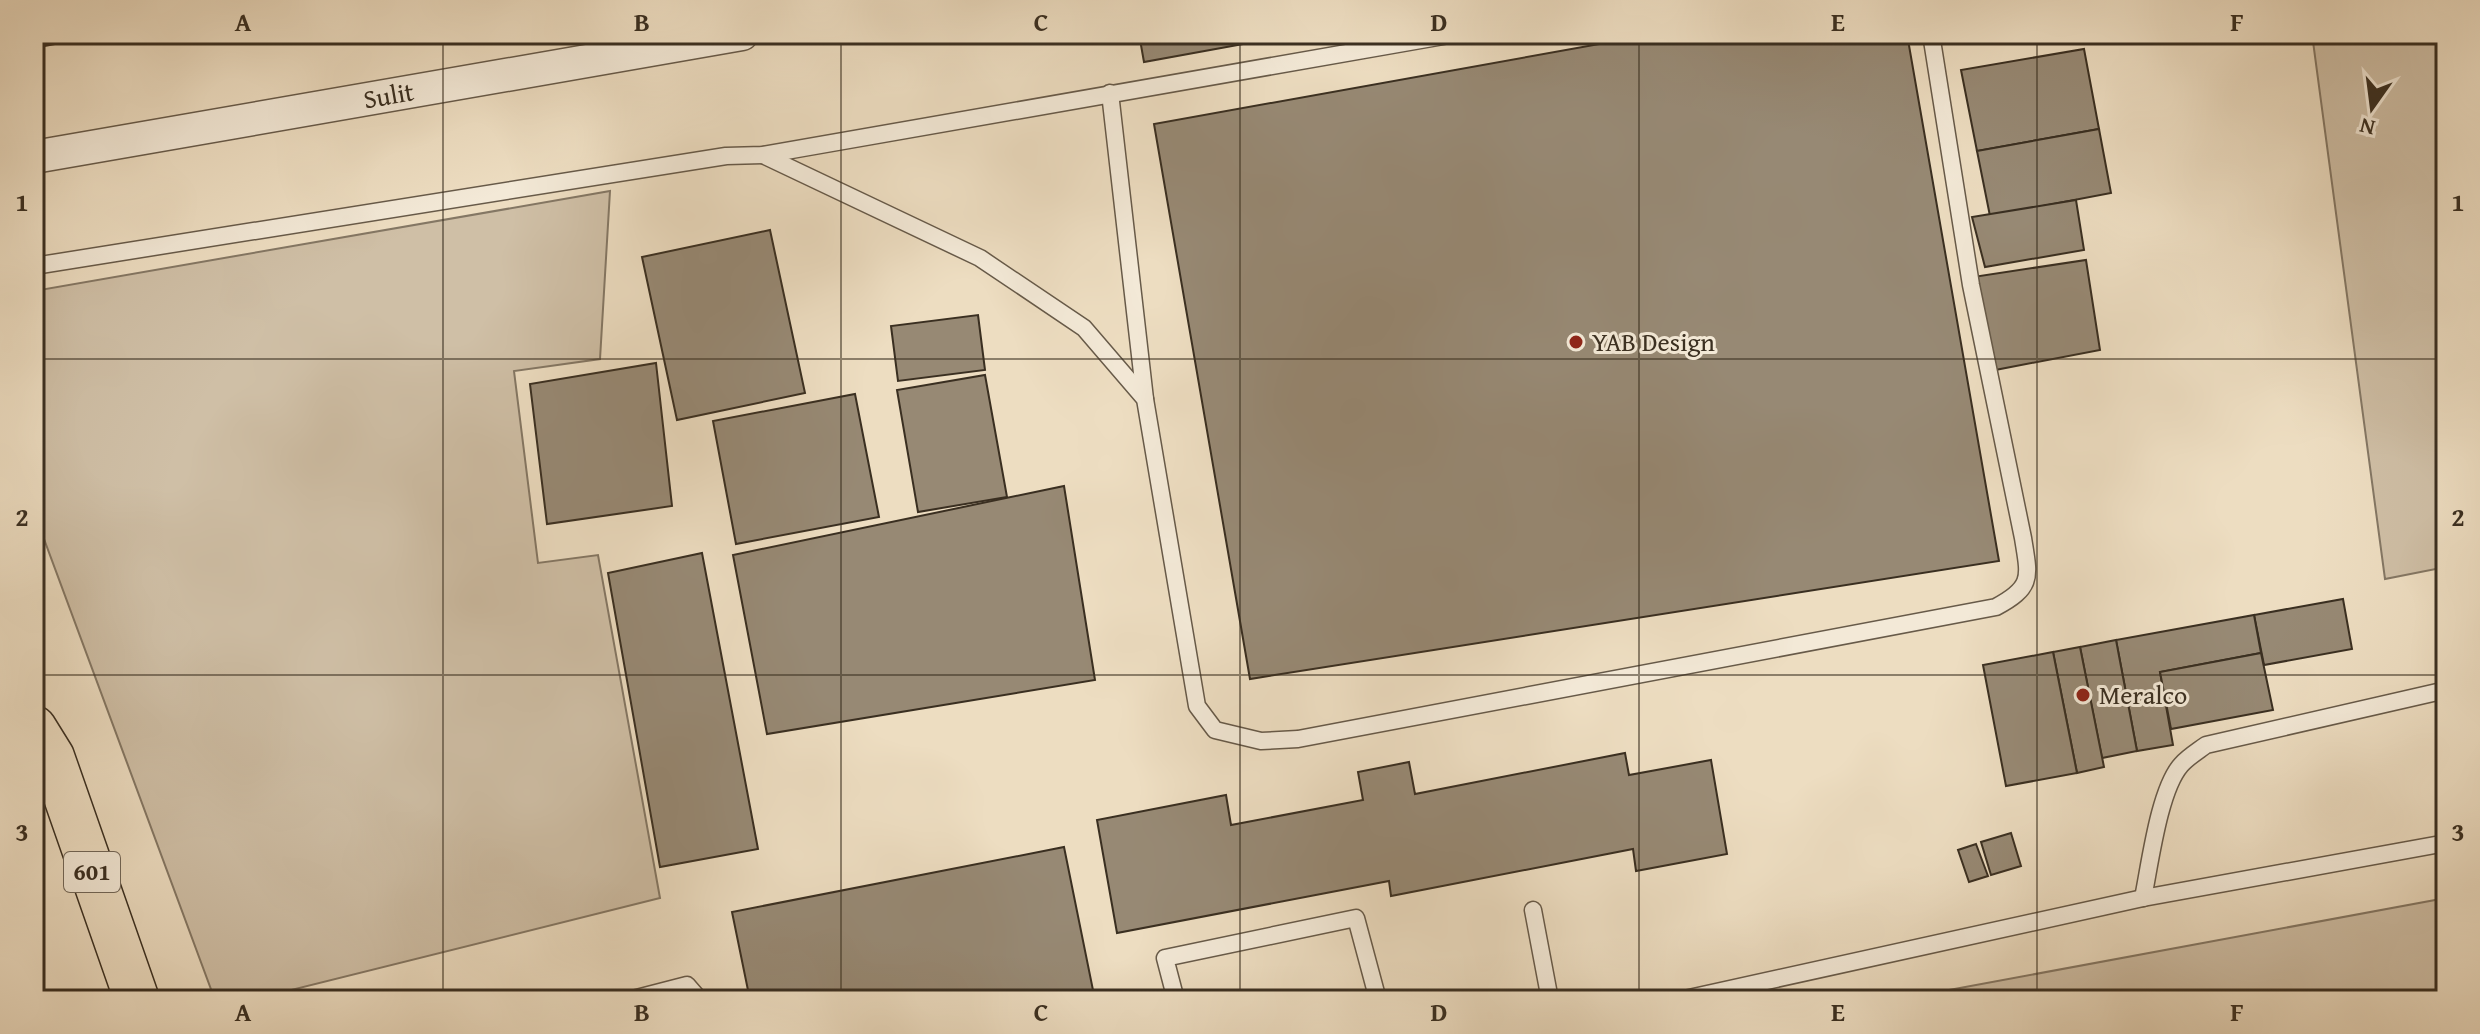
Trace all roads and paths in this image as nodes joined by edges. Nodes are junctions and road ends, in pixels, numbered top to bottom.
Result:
1 (742, 34) edge
2 (1455, 34) edge
3 (1931, 34) edge
4 (1110, 93) junction
5 (763, 155) junction
6 (34, 157) edge
7 (34, 266) edge
8 (1145, 399) junction
9 (2446, 690) edge
10 (43, 742) edge
11 (2446, 843) edge
12 (2143, 898) junction
13 (1533, 910) dead end
14 (137, 1000) edge
15 (629, 1000) edge
16 (700, 1000) edge
17 (1176, 1000) edge
18 (1378, 1000) edge
19 (1550, 1000) edge
20 (1680, 1000) edge

1 - 6 street, Sulit
2 - 4 lane
3 - 8 lane
4 - 5 lane
4 - 8 lane
5 - 7 lane
5 - 8 lane
9 - 12 lane
10 - 14 main road, 601
11 - 12 lane
12 - 20 lane
13 - 19 lane
15 - 16 lane
17 - 18 lane

